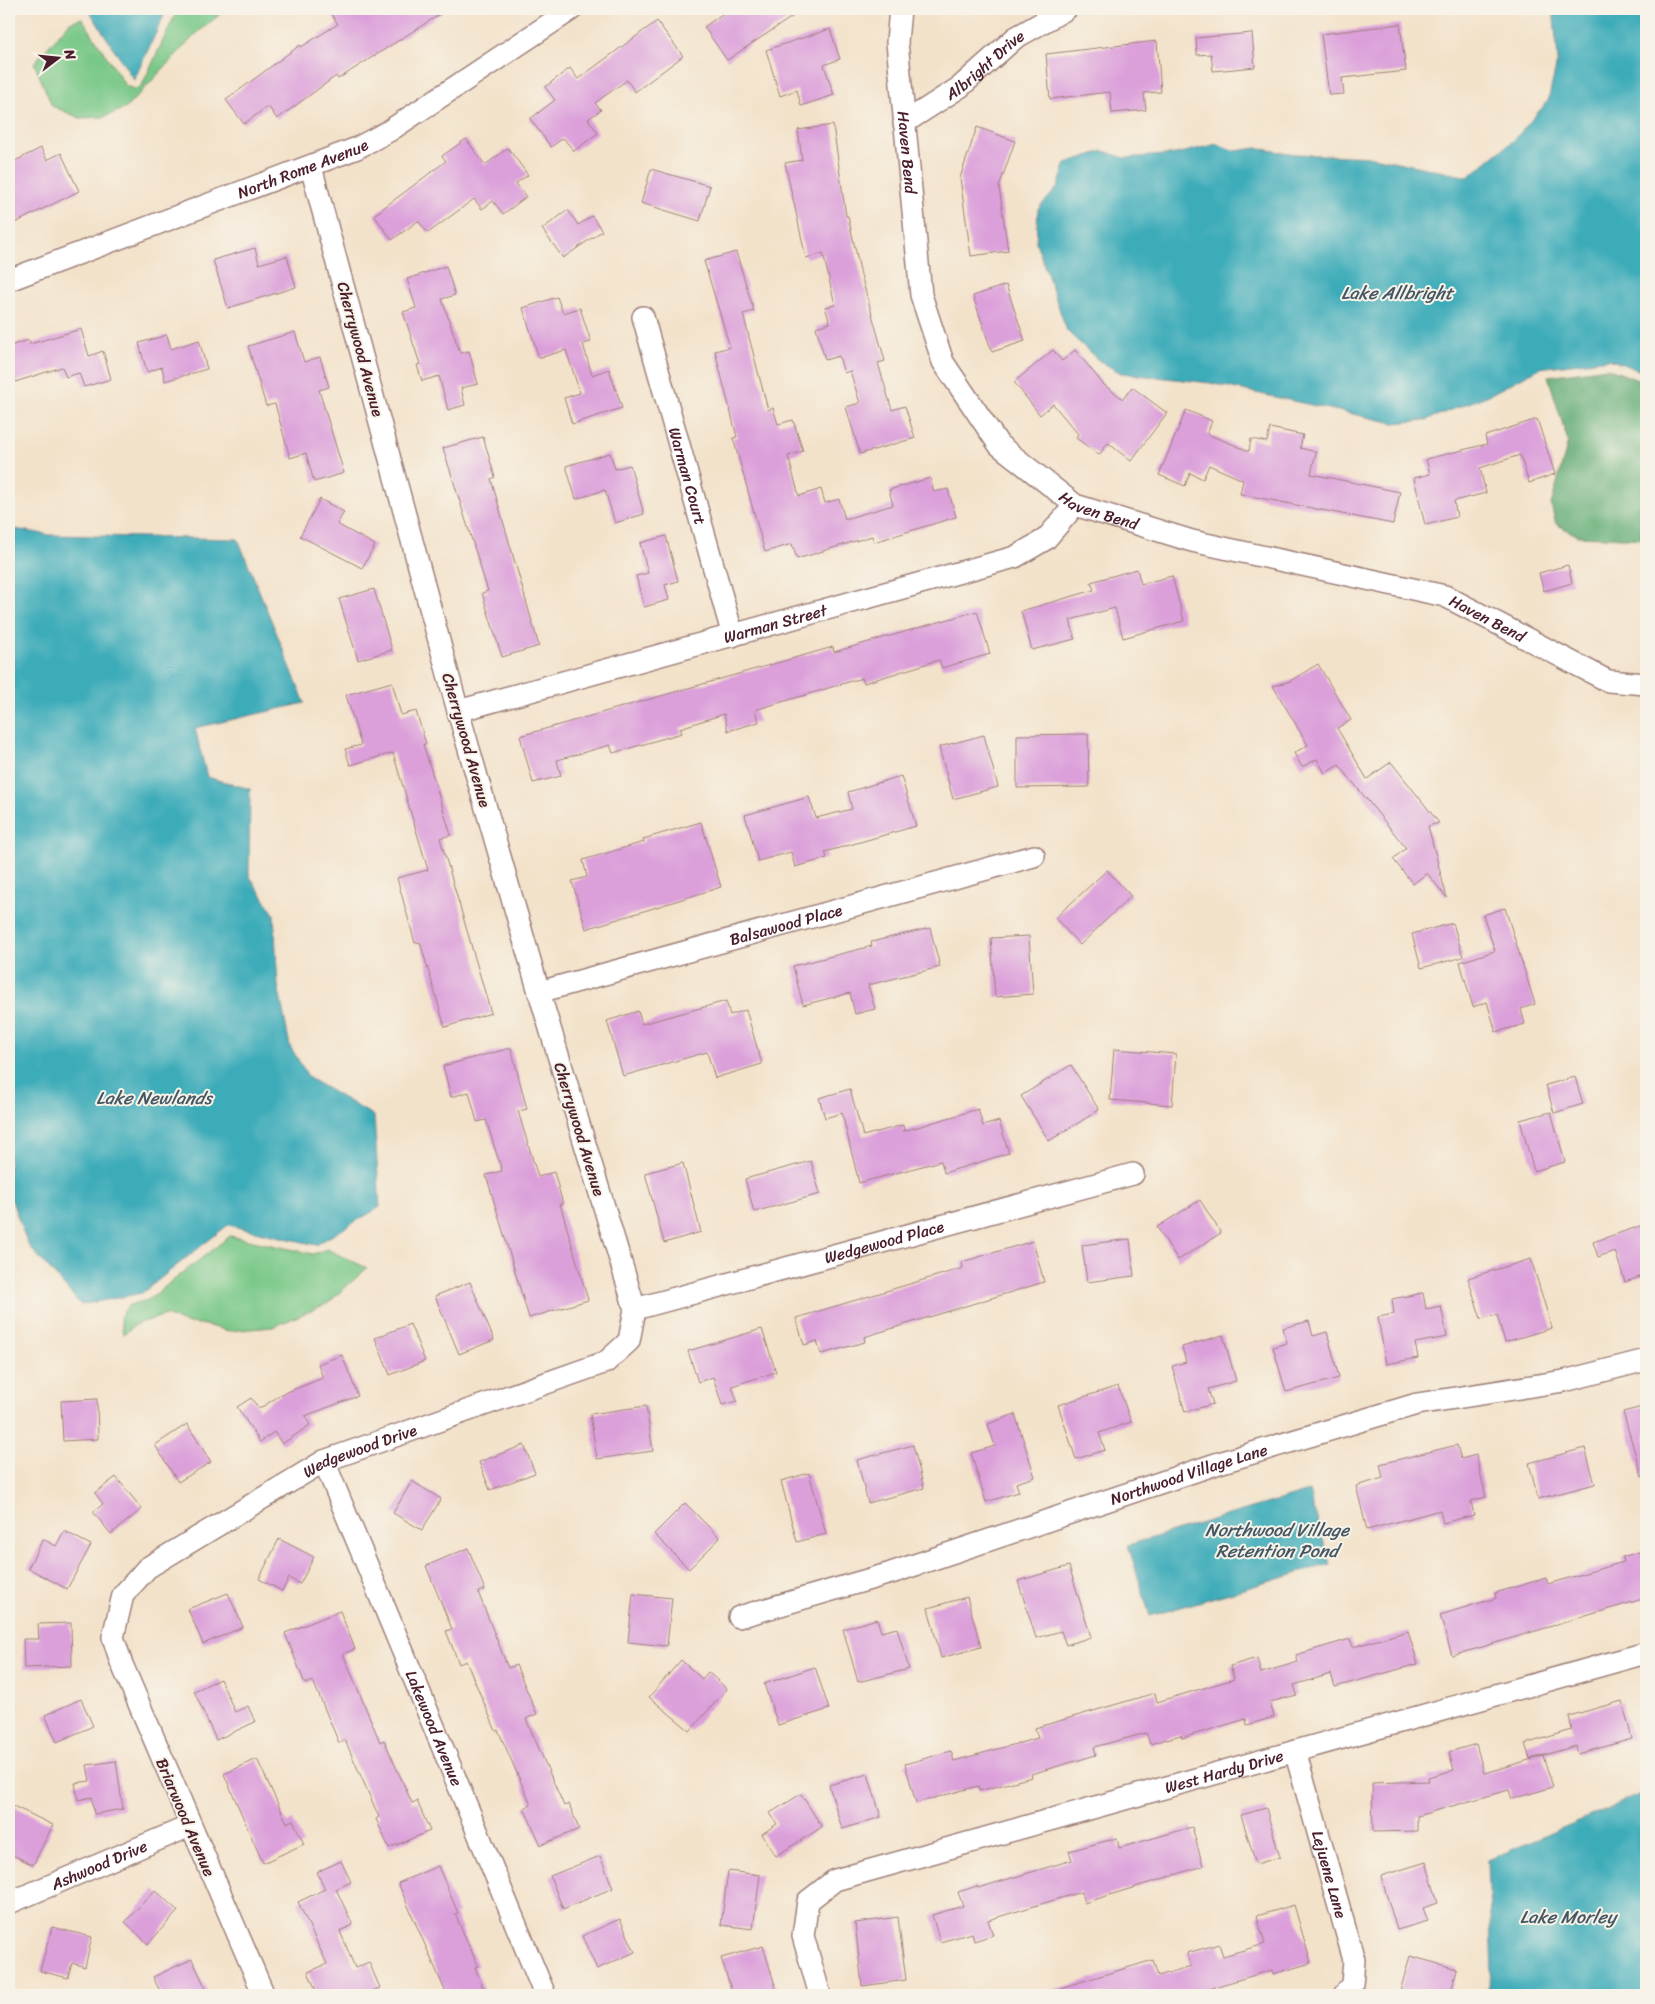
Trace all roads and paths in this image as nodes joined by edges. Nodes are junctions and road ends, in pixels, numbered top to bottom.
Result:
1 (572, 9) edge
2 (900, 9) edge
3 (1066, 9) edge
4 (904, 123) junction
5 (312, 167) junction
6 (9, 280) edge
7 (643, 317) dead end
8 (1075, 505) junction
9 (733, 636) junction
10 (1646, 684) edge
11 (458, 711) junction
12 (1034, 856) dead end
13 (539, 992) junction
14 (1133, 1174) dead end
15 (635, 1309) junction
16 (1646, 1360) edge
17 (324, 1461) junction
18 (740, 1617) dead end
19 (113, 1637) joint
20 (1646, 1653) edge
21 (1295, 1751) junction
22 (190, 1826) junction
23 (9, 1904) edge
24 (264, 1995) edge
25 (546, 1995) edge
26 (820, 1995) edge
27 (1344, 1995) edge

1 - 5 street, North Rome Avenue
2 - 4 street, Haven Bend
3 - 4 street, Albright Drive
4 - 8 street, Haven Bend
5 - 6 street, North Rome Avenue
5 - 11 street, Cherrywood Avenue
7 - 9 street, Warman Court
8 - 9 street, Warman Street
8 - 10 street, Haven Bend
9 - 11 street, Warman Street
11 - 13 street, Cherrywood Avenue
12 - 13 street, Balsawood Place
13 - 15 street, Cherrywood Avenue
14 - 15 street, Wedgewood Place
15 - 17 street, Wedgewood Drive
16 - 18 street, Northwood Village Lane
17 - 19 street, Wedgewood Drive
17 - 25 street, Lakewood Avenue
19 - 22 street, Briarwood Avenue
20 - 21 street, West Hardy Drive
21 - 26 street, West Hardy Drive
21 - 27 street, Lejuene Lane
22 - 23 street, Ashwood Drive
22 - 24 street, Briarwood Avenue

